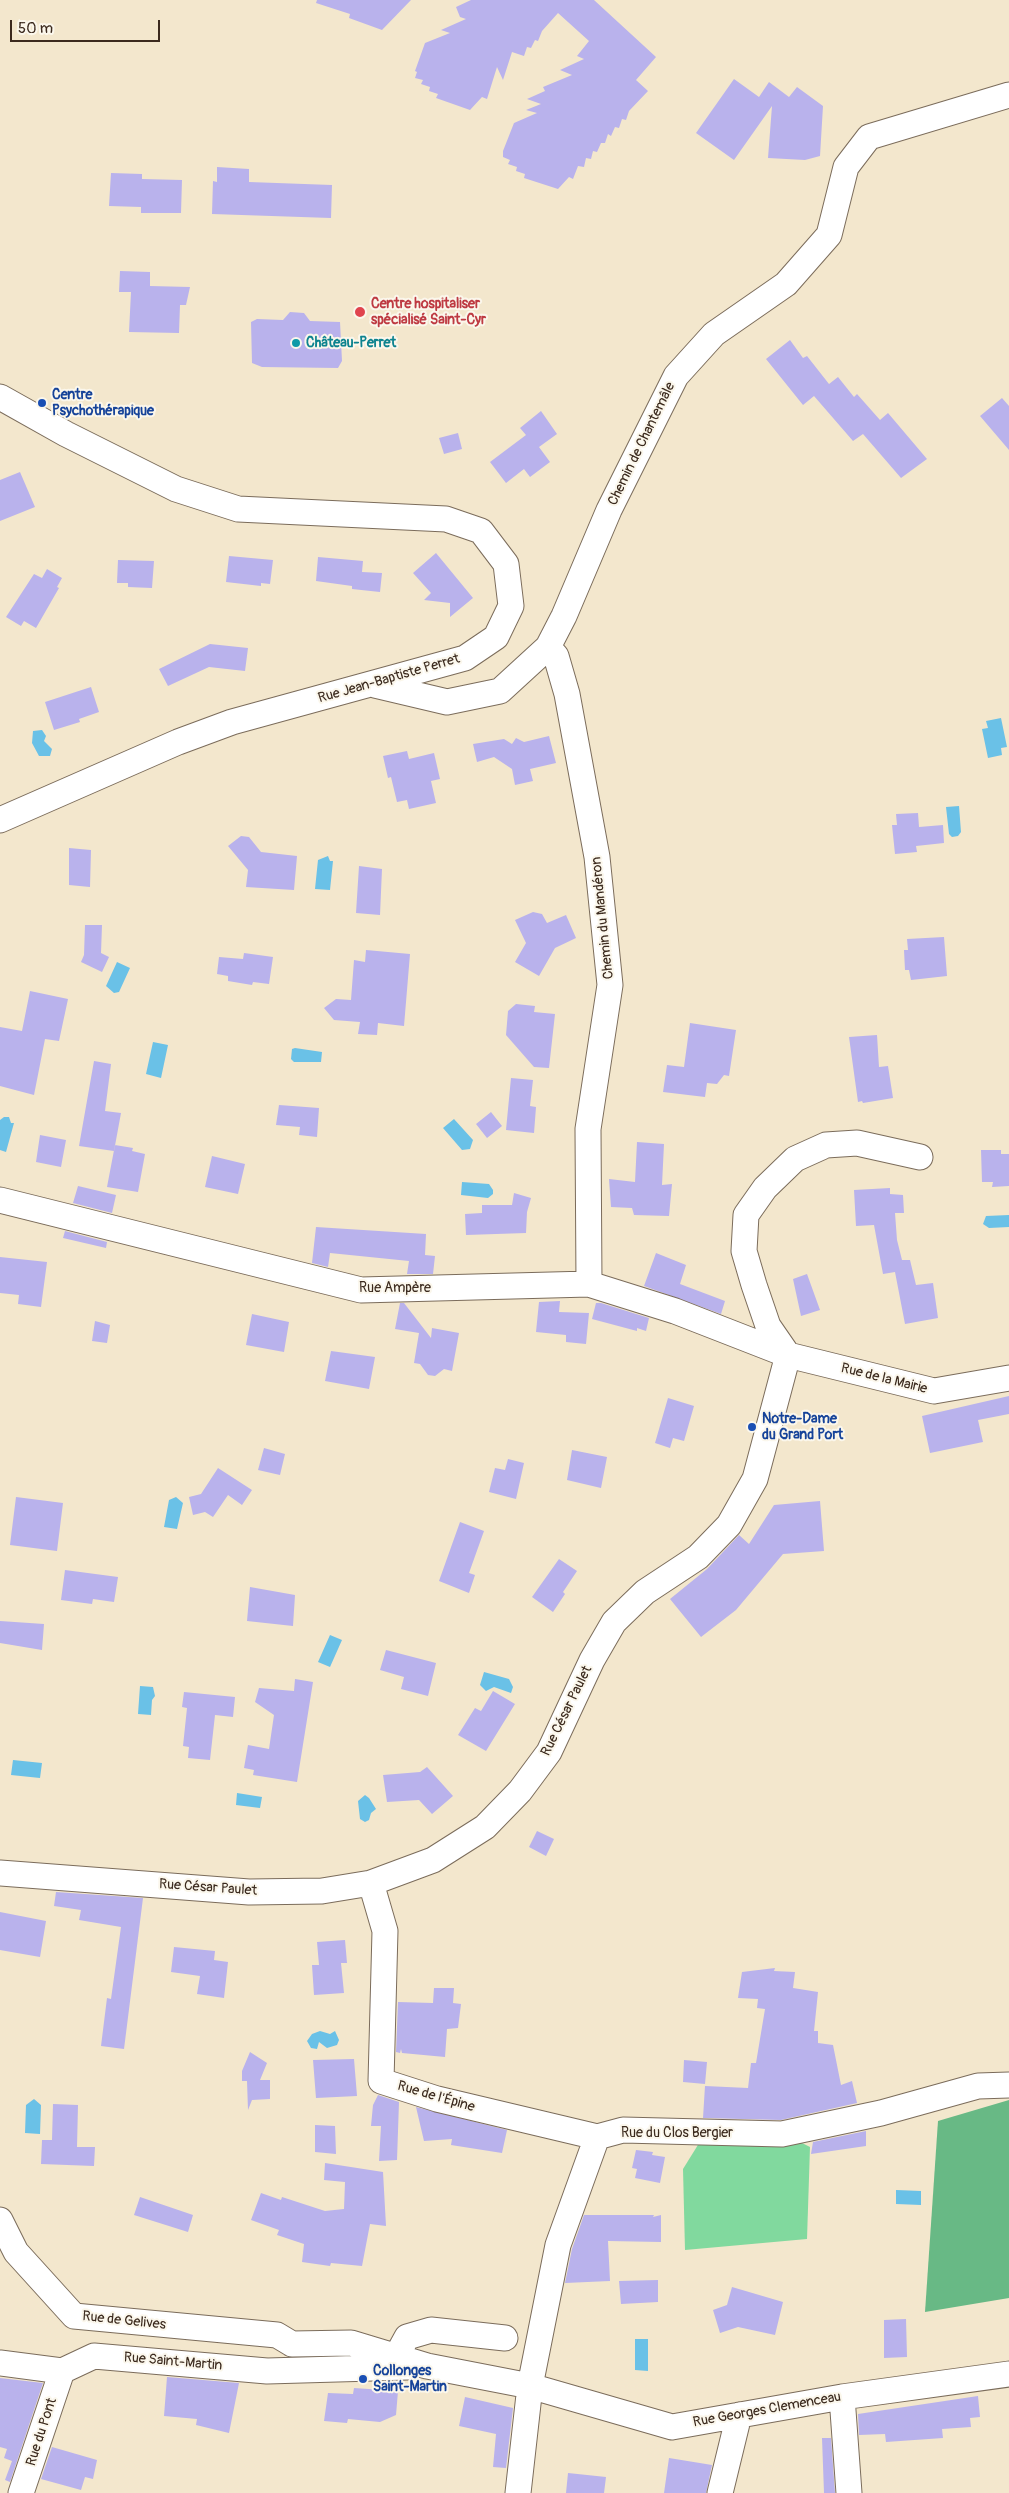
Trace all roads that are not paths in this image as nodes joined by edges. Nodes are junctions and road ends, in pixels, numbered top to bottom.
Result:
1 (1009, 96) edge
2 (0, 397) edge
3 (548, 647) junction
4 (373, 685) junction
5 (0, 820) edge
6 (920, 1156) dead end
7 (0, 1200) edge
8 (589, 1284) junction
9 (788, 1356) junction
10 (1009, 1378) edge
11 (0, 1873) edge
12 (371, 1883) junction
13 (1009, 2086) edge
14 (597, 2137) junction
15 (0, 2220) edge
16 (505, 2338) dead end
17 (292, 2344) junction
18 (396, 2362) junction
19 (0, 2363) edge
20 (288, 2369) junction
21 (62, 2371) junction
22 (1009, 2374) edge
23 (530, 2386) junction
24 (842, 2397) junction
25 (738, 2415) junction
26 (21, 2493) edge
27 (518, 2493) edge
28 (720, 2493) edge
29 (849, 2493) edge

1 - 3 street, Chemin de Chantemâle
2 - 4 street, Rue Jean-Baptiste Perret
3 - 4 street, Chemin de Chantemâle
3 - 8 street, Chemin du Mandéron
4 - 5 street, Rue Jean-Baptiste Perret
6 - 9 street
7 - 8 street, Rue Ampère
8 - 9 street, Rue Ampère
9 - 10 street, Rue de la Mairie
9 - 12 street, Rue César Paulet
11 - 12 street, Rue César Paulet
12 - 14 street, Rue de l'Épine
13 - 14 street, Rue du Clos Bergier
14 - 23 street
15 - 17 street, Rue de Gelives
16 - 18 street
17 - 18 street, Rue Saint-Martin
17 - 20 street
18 - 20 street, Rue Saint-Martin
18 - 23 street, Rue Saint-Martin
19 - 21 street
20 - 21 street, Rue Saint-Martin
21 - 26 street, Rue du Pont
22 - 24 street, Rue Georges Clemenceau
23 - 25 street, Rue Georges Clemenceau
23 - 27 street
24 - 25 street, Rue Georges Clemenceau
24 - 29 street
25 - 28 street

